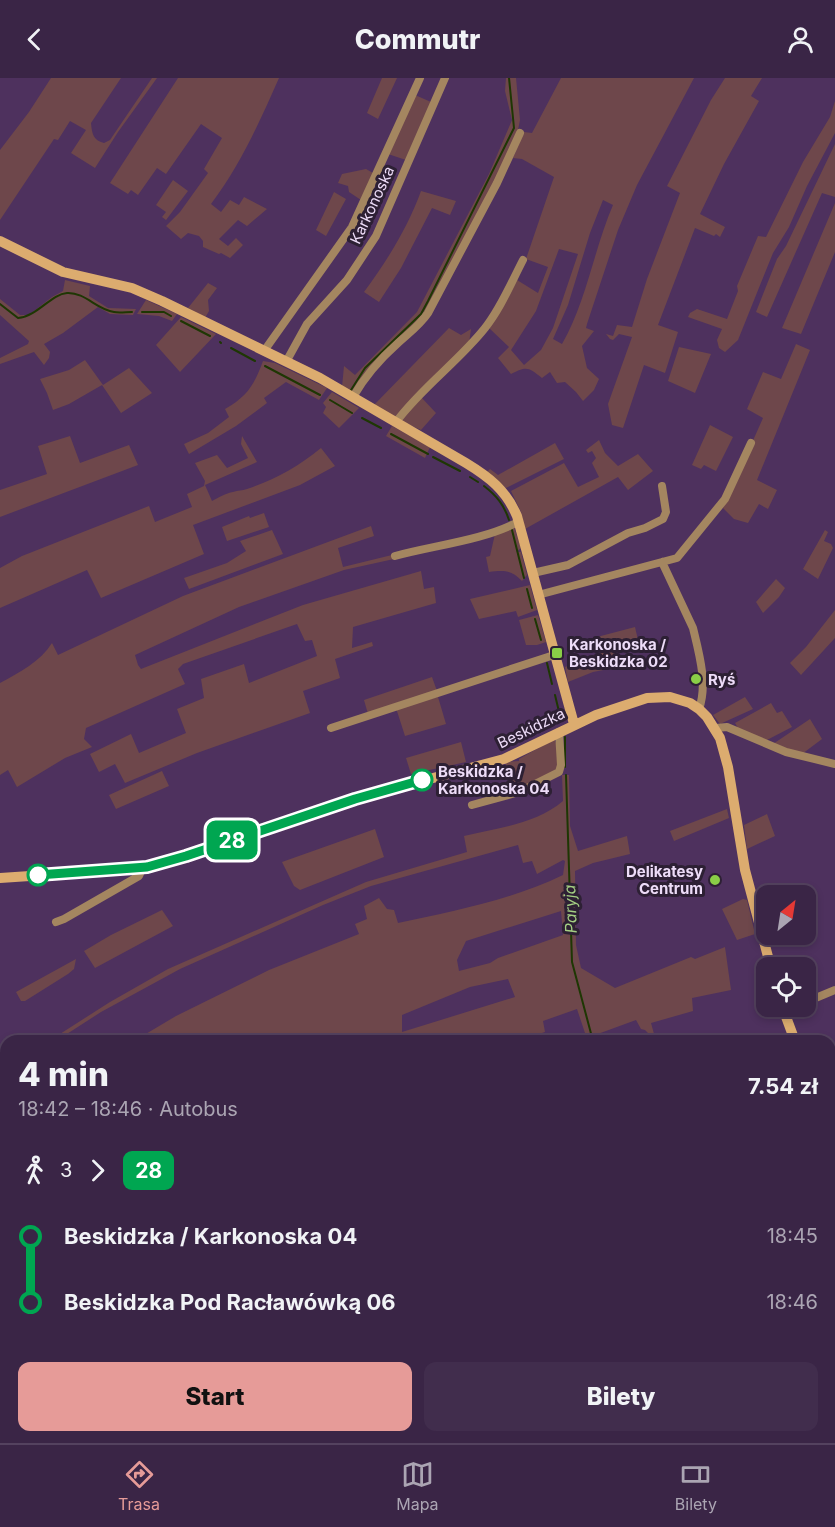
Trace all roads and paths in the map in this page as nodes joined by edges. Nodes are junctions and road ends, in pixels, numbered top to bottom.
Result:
1 (420, 78) edge
2 (445, 78) edge
3 (520, 133) dead end
4 (0, 241) edge
5 (523, 260) dead end
6 (264, 351) junction
7 (286, 362) junction
8 (353, 397) junction
9 (396, 422) junction
10 (751, 443) dead end
11 (662, 486) dead end
12 (518, 522) junction
13 (394, 556) dead end
14 (662, 562) junction
15 (533, 573) junction
16 (538, 595) junction
17 (554, 655) junction
18 (699, 709) junction
19 (573, 724) junction
20 (331, 728) dead end
21 (716, 728) junction
22 (559, 732) junction
23 (835, 764) edge
24 (472, 805) dead end
25 (143, 867) junction
26 (0, 878) edge
27 (56, 922) dead end
28 (768, 957) edge
29 (835, 990) edge
30 (816, 998) edge
31 (786, 1017) edge
32 (793, 1035) edge

1 - 6 street, Karkonoska
2 - 7 street, Karkonoska
3 - 8 street
4 - 6 street
5 - 9 street
6 - 7 street
7 - 8 street
8 - 9 street
9 - 12 street
10 - 14 street
11 - 15 street
12 - 13 street
12 - 15 street
14 - 16 street
14 - 18 street
15 - 16 street
16 - 17 street
17 - 19 street
17 - 20 street
18 - 19 street, Beskidzka
18 - 21 street, Beskidzka
19 - 22 street, Beskidzka
21 - 23 street
21 - 28 street, Beskidzka
22 - 24 street
22 - 25 street, Beskidzka
25 - 26 street, Beskidzka
25 - 27 street
29 - 30 street
31 - 32 street

